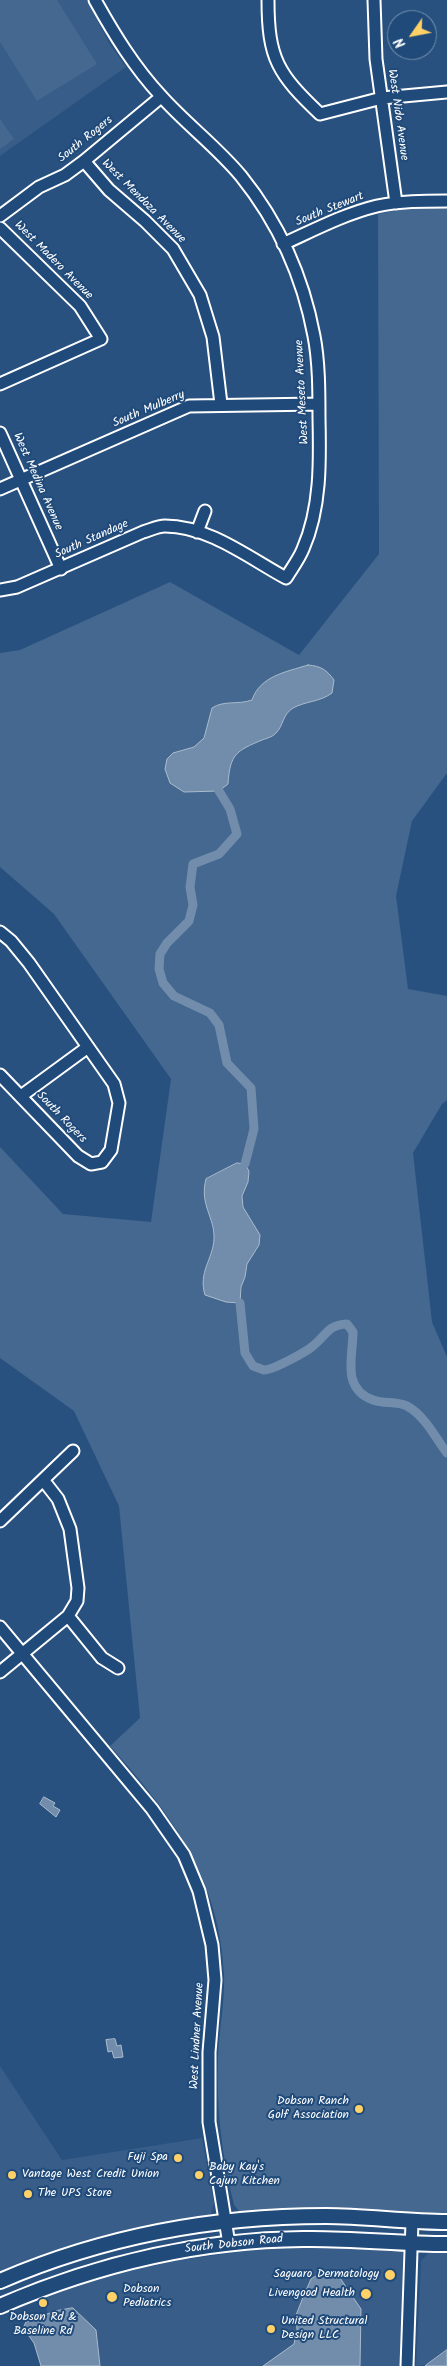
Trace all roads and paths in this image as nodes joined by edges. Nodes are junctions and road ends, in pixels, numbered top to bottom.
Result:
1 (95, 0) edge
2 (268, 0) edge
3 (374, 0) edge
4 (447, 92) edge
5 (161, 97) junction
6 (382, 98) junction
7 (84, 161) junction
8 (447, 201) edge
9 (396, 203) junction
10 (0, 216) edge
11 (0, 228) edge
12 (284, 244) junction
13 (0, 384) edge
14 (221, 404) junction
15 (319, 404) junction
16 (0, 433) edge
17 (22, 481) junction
18 (0, 489) edge
19 (205, 512) dead end
20 (197, 532) junction
21 (61, 569) junction
22 (286, 578) joint
23 (0, 590) edge
24 (0, 932) edge
25 (88, 1048) junction
26 (0, 1075) edge
27 (20, 1096) junction
28 (73, 1451) dead end
29 (44, 1481) junction
30 (0, 1521) edge
31 (68, 1616) junction
32 (0, 1627) edge
33 (23, 1653) junction
34 (118, 1668) dead end
35 (0, 1672) edge
36 (227, 2221) junction
37 (412, 2222) junction
38 (447, 2222) edge
39 (229, 2244) junction
40 (411, 2244) junction
41 (447, 2244) edge
42 (0, 2281) edge
43 (0, 2306) edge
44 (407, 2366) edge

1 - 5 street, West Meseto Avenue
2 - 6 street
3 - 6 street, West Nido Avenue
4 - 6 street
5 - 7 street, South Rogers
5 - 12 street, West Meseto Avenue
6 - 9 street, West Nido Avenue
7 - 10 street, South Rogers
7 - 14 street, West Mendoza Avenue
8 - 9 street, South Stewart
9 - 12 street, South Stewart
11 - 13 street, West Madero Avenue
12 - 15 street, West Meseto Avenue
14 - 15 street, South Mulberry
14 - 17 street, South Mulberry
15 - 22 street, West Meseto Avenue
16 - 17 street, West Medina Avenue
17 - 18 street, South Mulberry
17 - 21 street, West Medina Avenue
19 - 20 street
20 - 21 street, South Standage
20 - 22 street, South Standage
21 - 23 street, South Standage
24 - 25 street, South Rogers
25 - 27 street, South Rogers
25 - 27 street, South Rogers
26 - 27 street, South Rogers
28 - 29 street
29 - 30 street
29 - 31 street
31 - 33 street
31 - 34 street
32 - 33 street, West Lindner Avenue
33 - 35 street
33 - 36 street, West Lindner Avenue
36 - 37 main road, South Dobson Road
36 - 39 street, West Lindner Avenue
36 - 42 main road, South Dobson Road
37 - 38 main road, South Dobson Road
37 - 40 street
39 - 40 main road, South Dobson Road
39 - 43 main road, South Dobson Road
40 - 41 main road, South Dobson Road
40 - 44 street

